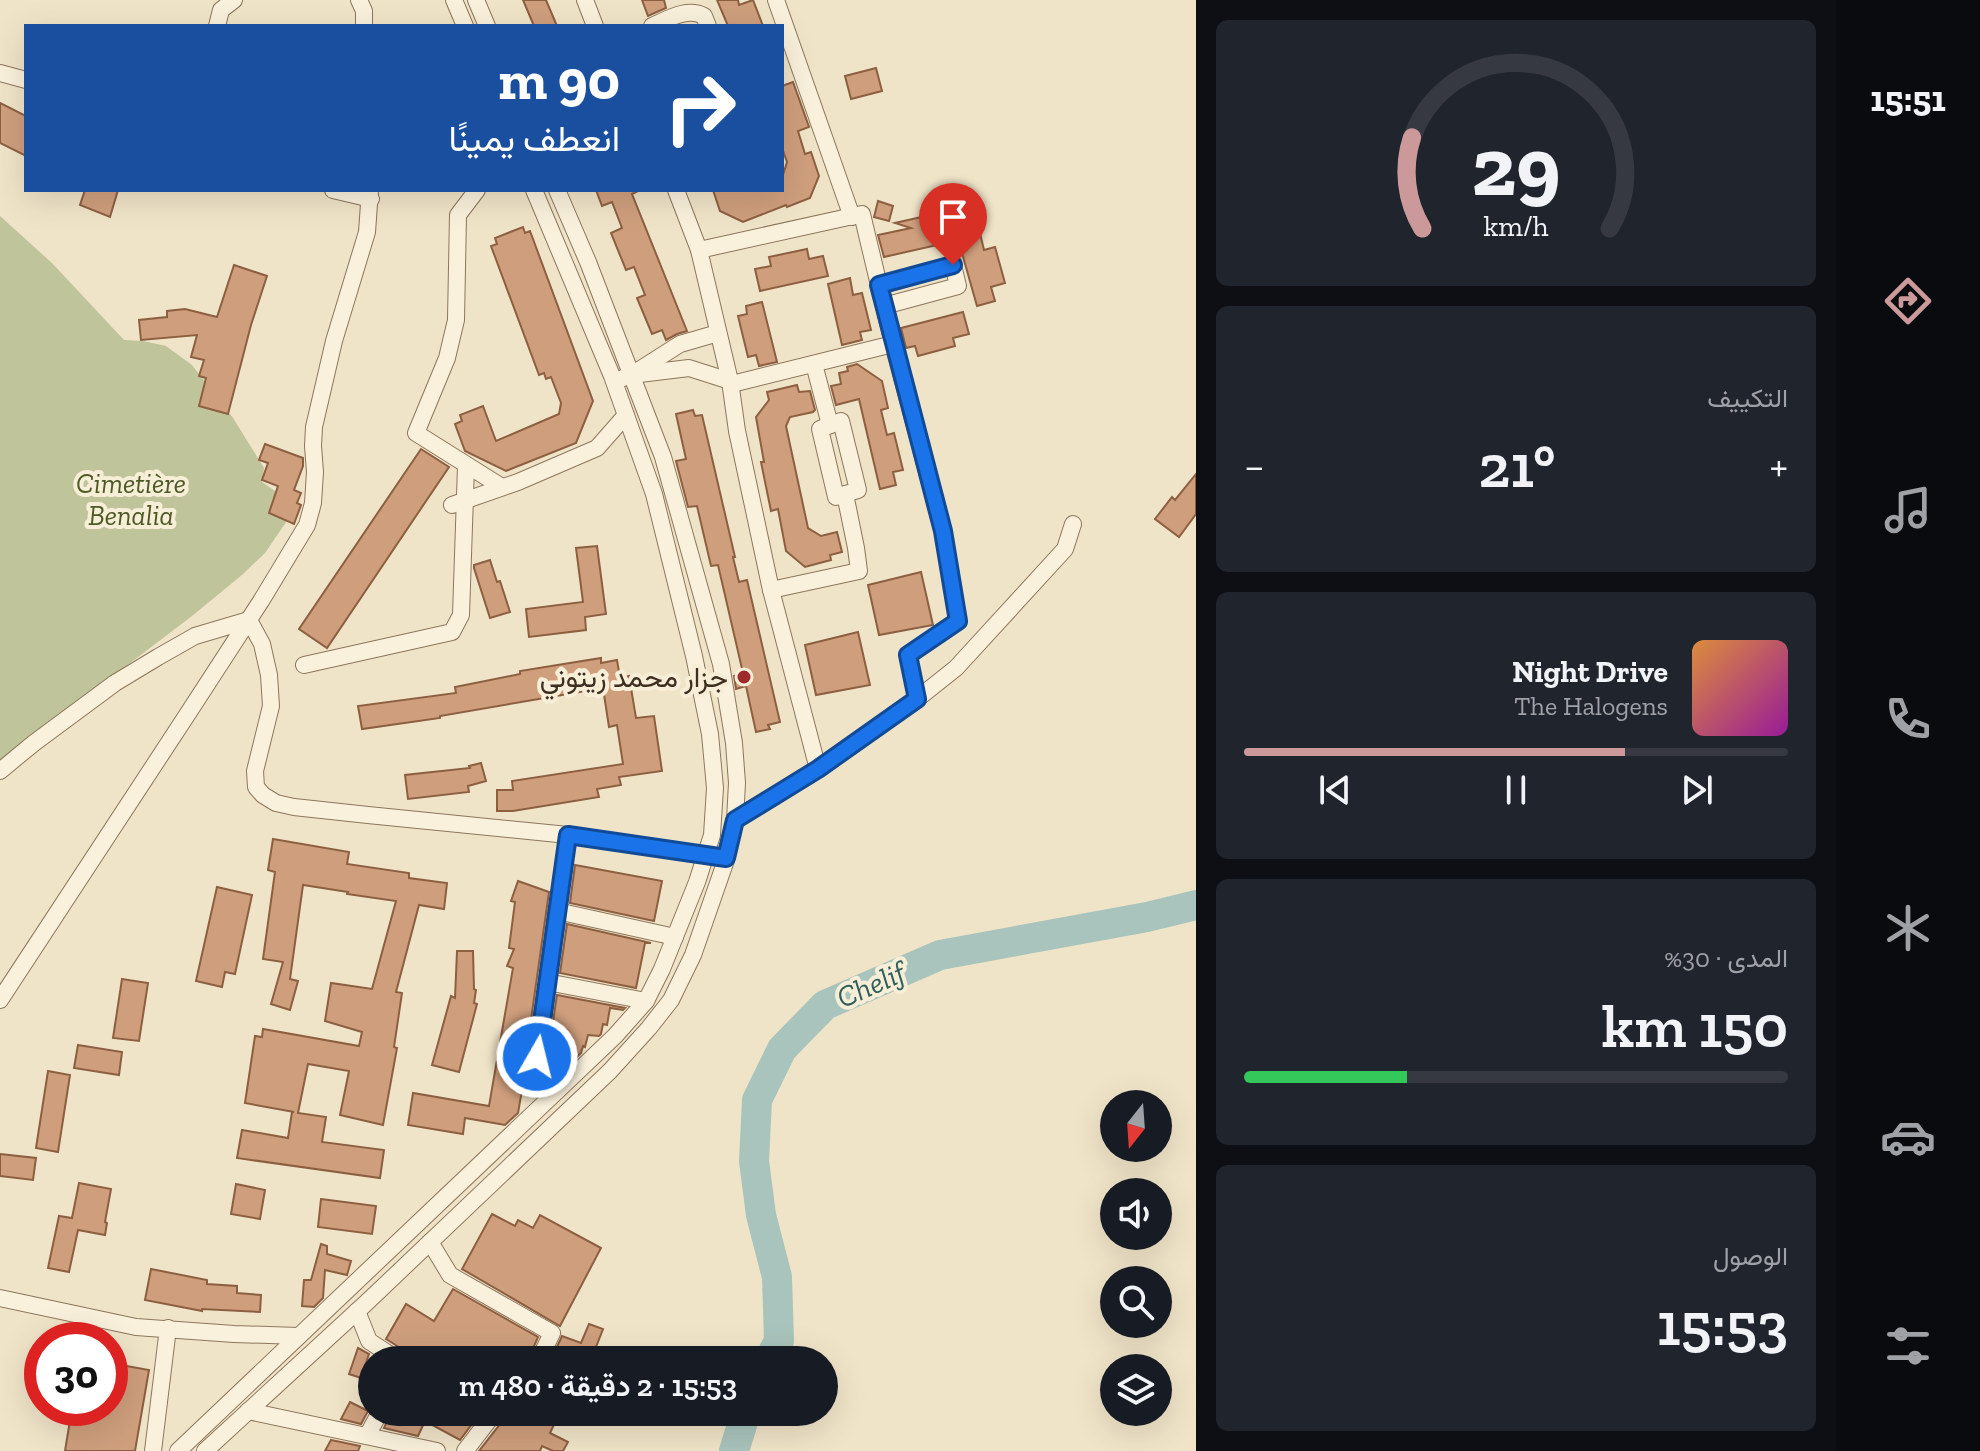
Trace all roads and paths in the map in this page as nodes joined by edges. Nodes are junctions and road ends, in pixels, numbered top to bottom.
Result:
1 (234, 0) edge
2 (359, 0) edge
3 (454, 0) edge
4 (476, 0) edge
5 (585, 0) edge
6 (776, 0) edge
7 (218, 24) edge
8 (364, 24) edge
9 (464, 24) edge
10 (486, 24) edge
11 (594, 24) edge
12 (657, 24) edge
13 (707, 24) edge
14 (0, 73) edge
15 (24, 79) edge
16 (475, 192) edge
17 (535, 192) edge
18 (558, 192) edge
19 (677, 192) edge
20 (370, 194) edge
21 (852, 217) junction
22 (699, 250) junction
23 (879, 285) junction
24 (884, 306) junction
25 (718, 333) junction
26 (893, 344) junction
27 (814, 364) junction
28 (631, 375) junction
29 (730, 381) junction
30 (614, 382) junction
31 (626, 415) junction
32 (466, 466) junction
33 (502, 487) junction
34 (458, 503) junction
35 (1073, 524) dead end
36 (771, 590) junction
37 (249, 620) junction
38 (304, 665) dead end
39 (917, 699) junction
40 (818, 769) junction
41 (0, 771) edge
42 (735, 820) junction
43 (568, 835) junction
44 (705, 855) junction
45 (726, 858) junction
46 (557, 911) junction
47 (675, 937) junction
48 (547, 982) junction
49 (0, 1000) edge
50 (646, 1001) junction
51 (557, 1091) junction
52 (430, 1242) junction
53 (0, 1298) edge
54 (357, 1311) junction
55 (168, 1328) junction
56 (299, 1336) junction
57 (377, 1346) edge
58 (546, 1346) edge
59 (248, 1411) junction
60 (372, 1426) edge
61 (483, 1426) edge
62 (367, 1436) junction
63 (153, 1451) edge
64 (178, 1451) edge
65 (205, 1451) edge
66 (437, 1451) edge
67 (465, 1451) edge

1 - 7 street
2 - 8 street
3 - 9 street
4 - 10 street
5 - 11 street
6 - 21 street
12 - 13 street
14 - 15 street
16 - 32 street
17 - 30 street
18 - 28 street
19 - 22 street
20 - 37 street
21 - 22 street
21 - 23 street
22 - 25 street
23 - 24 street
23 - 24 street
24 - 26 street
25 - 28 street
25 - 29 street
26 - 27 street
26 - 39 street
27 - 29 street
27 - 36 street
28 - 29 street
28 - 30 street
28 - 42 street
29 - 36 street
30 - 31 street
31 - 33 street
31 - 44 street
32 - 33 street
32 - 34 street
33 - 34 street
34 - 38 street
35 - 39 street
36 - 40 street
37 - 41 street
37 - 43 street
37 - 49 street
39 - 40 street
40 - 42 street
42 - 45 street
43 - 44 street
43 - 46 street
44 - 45 street
44 - 47 street
45 - 52 street
46 - 47 street
46 - 48 street
47 - 50 street
48 - 50 street
48 - 51 street
50 - 51 street
51 - 56 street
52 - 54 street
52 - 58 street
53 - 55 street
54 - 57 street
54 - 59 street
55 - 56 street
55 - 63 street
56 - 64 street
59 - 62 street
59 - 65 street
60 - 62 street
61 - 67 street
62 - 66 street

